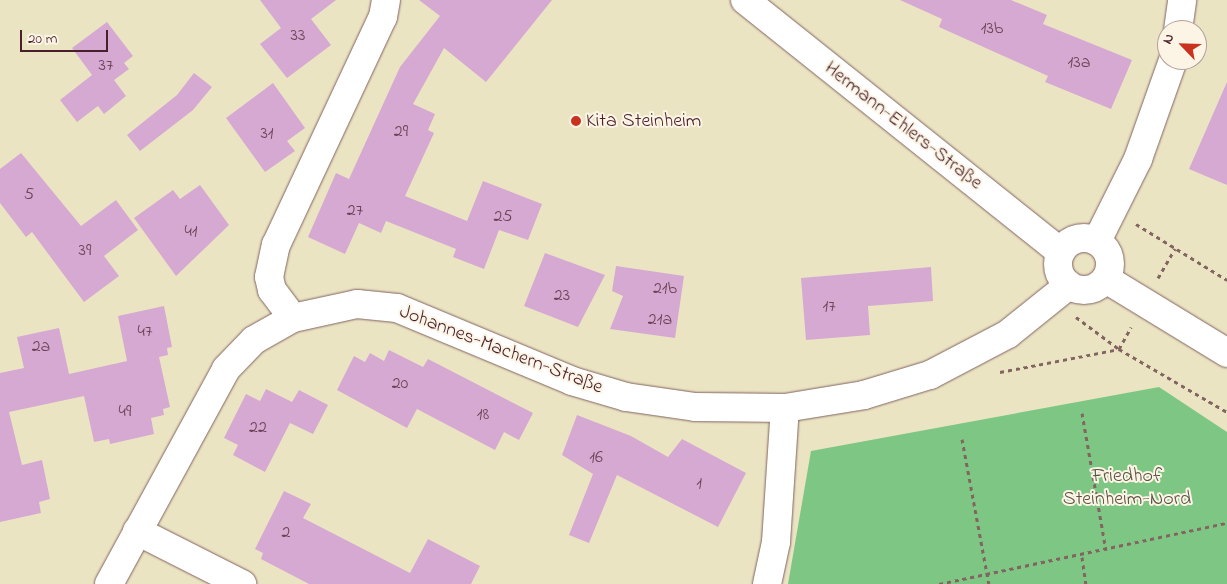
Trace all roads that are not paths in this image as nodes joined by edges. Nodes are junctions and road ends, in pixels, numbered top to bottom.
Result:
1 (386, 0) edge
2 (744, 0) edge
3 (1182, 0) edge
4 (1179, 20) edge
5 (1170, 70) edge
6 (1097, 241) junction
7 (1062, 252) junction
8 (1106, 279) junction
9 (1069, 285) junction
10 (292, 318) junction
11 (1227, 353) edge
12 (786, 408) junction
13 (137, 531) junction
14 (109, 584) edge
15 (242, 584) edge
16 (767, 584) edge

1 - 10 street
2 - 7 street, Hermann-Ehlers-Straße
3 - 4 street
5 - 6 street
6 - 7 street
6 - 8 street
7 - 9 street
8 - 9 street
8 - 11 street
9 - 12 street, Johannes-Machern-Straße
10 - 12 street, Johannes-Machern-Straße
10 - 13 street, Johannes-Machern-Straße
12 - 16 street
13 - 14 street, Johannes-Machern-Straße
13 - 15 street

